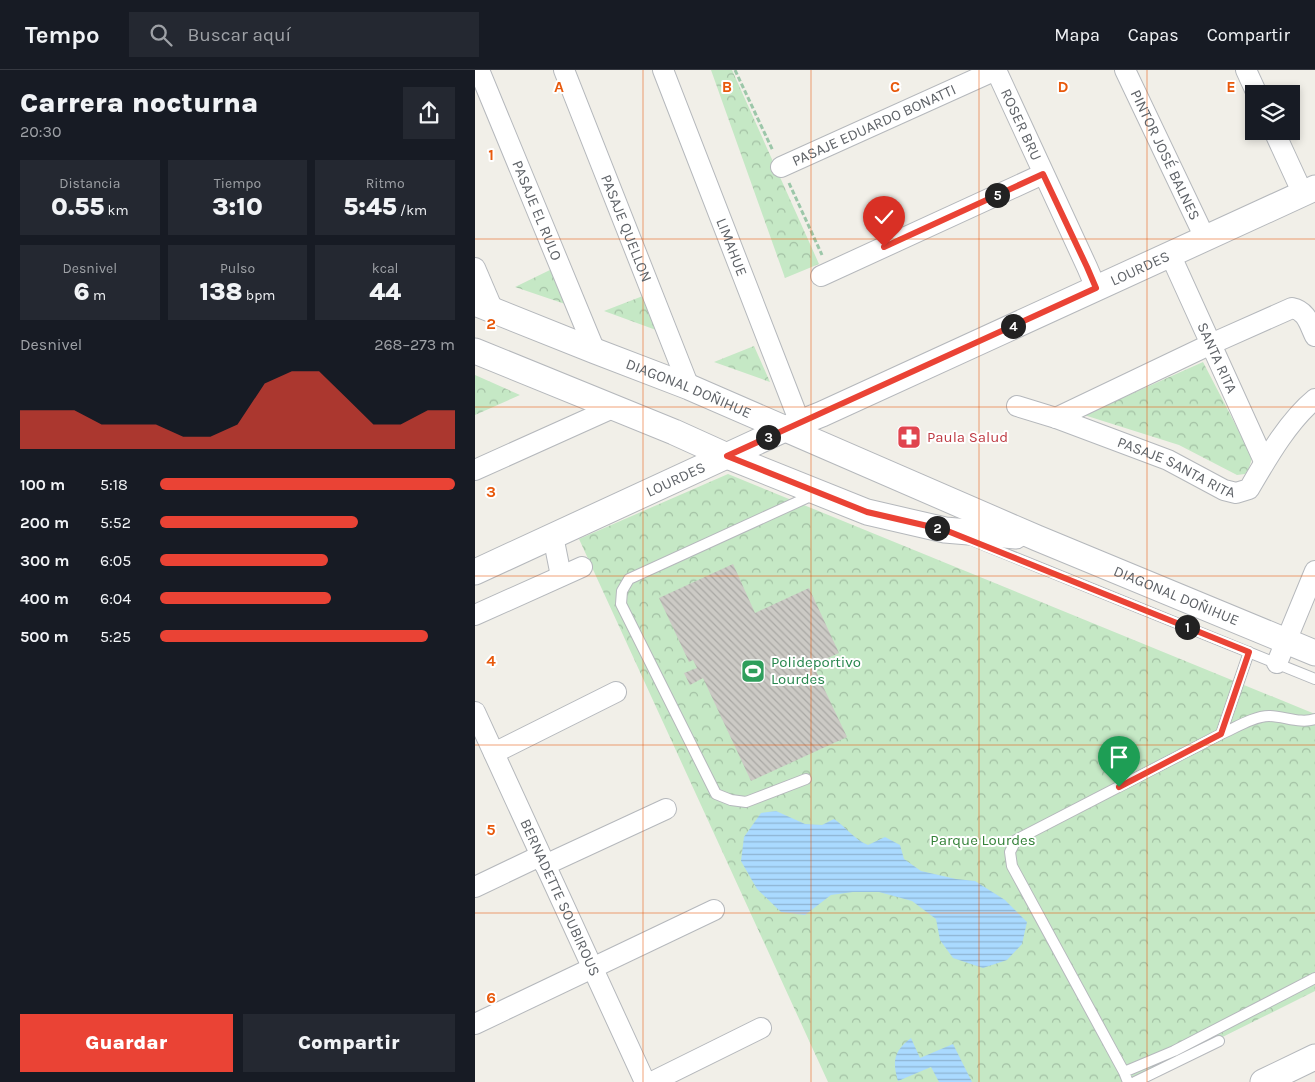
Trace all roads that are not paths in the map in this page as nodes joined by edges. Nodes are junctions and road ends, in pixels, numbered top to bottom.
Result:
1 (479, 70) edge
2 (564, 70) edge
3 (663, 70) edge
4 (996, 70) edge
5 (1125, 70) edge
6 (1246, 70) edge
7 (1253, 85) edge
8 (1280, 140) edge
9 (781, 167) dead end
10 (1043, 174) junction
11 (1309, 191) edge
12 (1205, 238) junction
13 (1170, 254) junction
14 (475, 268) edge
15 (821, 276) dead end
16 (1096, 288) junction
17 (484, 306) edge
18 (1315, 336) edge
19 (1211, 344) junction
20 (475, 351) edge
21 (595, 351) junction
22 (689, 387) junction
23 (1315, 400) edge
24 (1017, 406) dead end
25 (615, 407) junction
26 (1056, 418) junction
27 (793, 426) junction
28 (727, 456) junction
29 (1264, 461) junction
30 (475, 470) edge
31 (818, 493) junction
32 (945, 530) junction
33 (553, 536) junction
34 (1037, 538) junction
35 (582, 567) dead end
36 (1315, 570) edge
37 (475, 572) edge
38 (561, 576) junction
39 (475, 615) edge
40 (1249, 652) junction
41 (1281, 652) junction
42 (1315, 654) edge
43 (1315, 679) edge
44 (616, 692) dead end
45 (475, 712) edge
46 (1315, 719) edge
47 (1221, 734) junction
48 (494, 754) junction
49 (806, 780) dead end
50 (666, 809) dead end
51 (543, 861) junction
52 (475, 887) edge
53 (714, 910) dead end
54 (592, 969) junction
55 (1315, 978) edge
56 (475, 1024) edge
57 (761, 1028) dead end
58 (1219, 1041) dead end
59 (1315, 1057) edge
60 (1126, 1077) edge
61 (645, 1082) edge
62 (652, 1082) edge
63 (1135, 1082) edge
64 (1263, 1082) edge

1 - 21 street, PASAJE EL RULO
2 - 22 street, PASAJE QUELLON
3 - 27 street, LIMAHUE
4 - 9 street, PASAJE EDUARDO BONATTI
4 - 10 street, ROSER BRU
5 - 12 street, PINTOR JOSÉ BALNES
6 - 7 street
8 - 11 street
10 - 15 street
10 - 16 street, ROSER BRU
11 - 12 street, LOURDES
12 - 13 street, LOURDES
13 - 16 street, LOURDES
13 - 19 street, SANTA RITA
14 - 17 street
16 - 27 street, LOURDES
17 - 21 street, DIAGONAL DOÑIHUE
18 - 19 street
19 - 26 street
19 - 29 street, SANTA RITA
20 - 25 street, DIAGONAL DOÑIHUE
21 - 22 street, DIAGONAL DOÑIHUE
22 - 27 street, DIAGONAL DOÑIHUE
23 - 29 street, PASAJE SANTA RITA
24 - 26 street, PASAJE SANTA RITA
25 - 28 street, DIAGONAL DOÑIHUE
25 - 30 street
26 - 29 street, PASAJE SANTA RITA
27 - 28 street, LOURDES
27 - 34 street, DIAGONAL DOÑIHUE
28 - 31 street, DIAGONAL DOÑIHUE
28 - 33 street, LOURDES
31 - 32 street, DIAGONAL DOÑIHUE
31 - 49 lane
32 - 34 street, DIAGONAL DOÑIHUE
32 - 40 lane, DIAGONAL DOÑIHUE
33 - 37 street, LOURDES
33 - 38 street
34 - 41 street, DIAGONAL DOÑIHUE
35 - 38 street
36 - 41 street
38 - 39 street
40 - 41 lane, DIAGONAL DOÑIHUE
40 - 47 lane
41 - 42 street, DIAGONAL DOÑIHUE
41 - 43 lane, DIAGONAL DOÑIHUE
44 - 48 street
45 - 48 street, BERNADETTE SOUBIROUS
46 - 47 lane
47 - 60 lane
48 - 51 street, BERNADETTE SOUBIROUS
50 - 51 street
51 - 52 street
51 - 54 street, BERNADETTE SOUBIROUS
53 - 54 street
54 - 56 street
54 - 61 street, BERNADETTE SOUBIROUS
55 - 60 lane
57 - 62 street
58 - 63 lane
59 - 64 street

